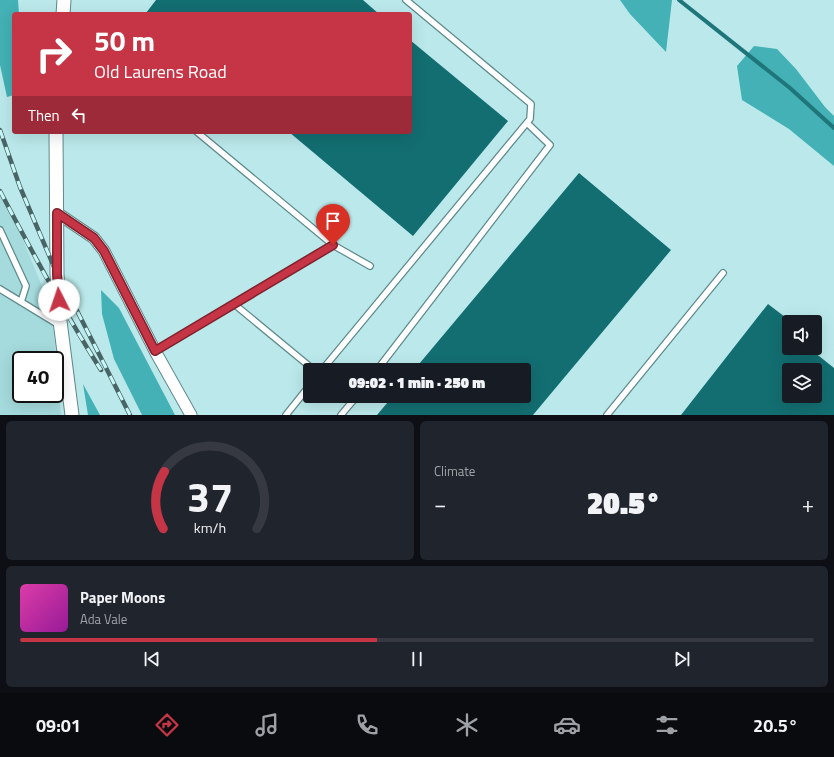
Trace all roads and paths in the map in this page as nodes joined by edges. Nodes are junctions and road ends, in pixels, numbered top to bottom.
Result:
1 (64, 0) edge
2 (406, 0) edge
3 (63, 12) edge
4 (527, 123) junction
5 (56, 134) edge
6 (199, 134) edge
7 (57, 213) junction
8 (0, 230) edge
9 (333, 245) junction
10 (370, 266) dead end
11 (723, 273) dead end
12 (0, 289) edge
13 (21, 302) junction
14 (234, 304) junction
15 (60, 326) junction
16 (155, 351) junction
17 (306, 363) edge
18 (328, 363) edge
19 (382, 363) edge
20 (303, 394) edge
21 (351, 403) edge
22 (72, 415) edge
23 (191, 415) edge
24 (286, 415) edge
25 (340, 415) edge
26 (607, 415) edge

1 - 3 street
2 - 4 lane
4 - 18 lane
4 - 19 lane
5 - 7 street
6 - 9 lane
7 - 15 street
7 - 16 street
8 - 13 lane
9 - 10 lane
9 - 14 lane
11 - 26 lane
12 - 13 lane
13 - 15 lane
14 - 16 lane
14 - 17 lane
15 - 22 street
16 - 23 street
20 - 24 lane
21 - 25 lane

